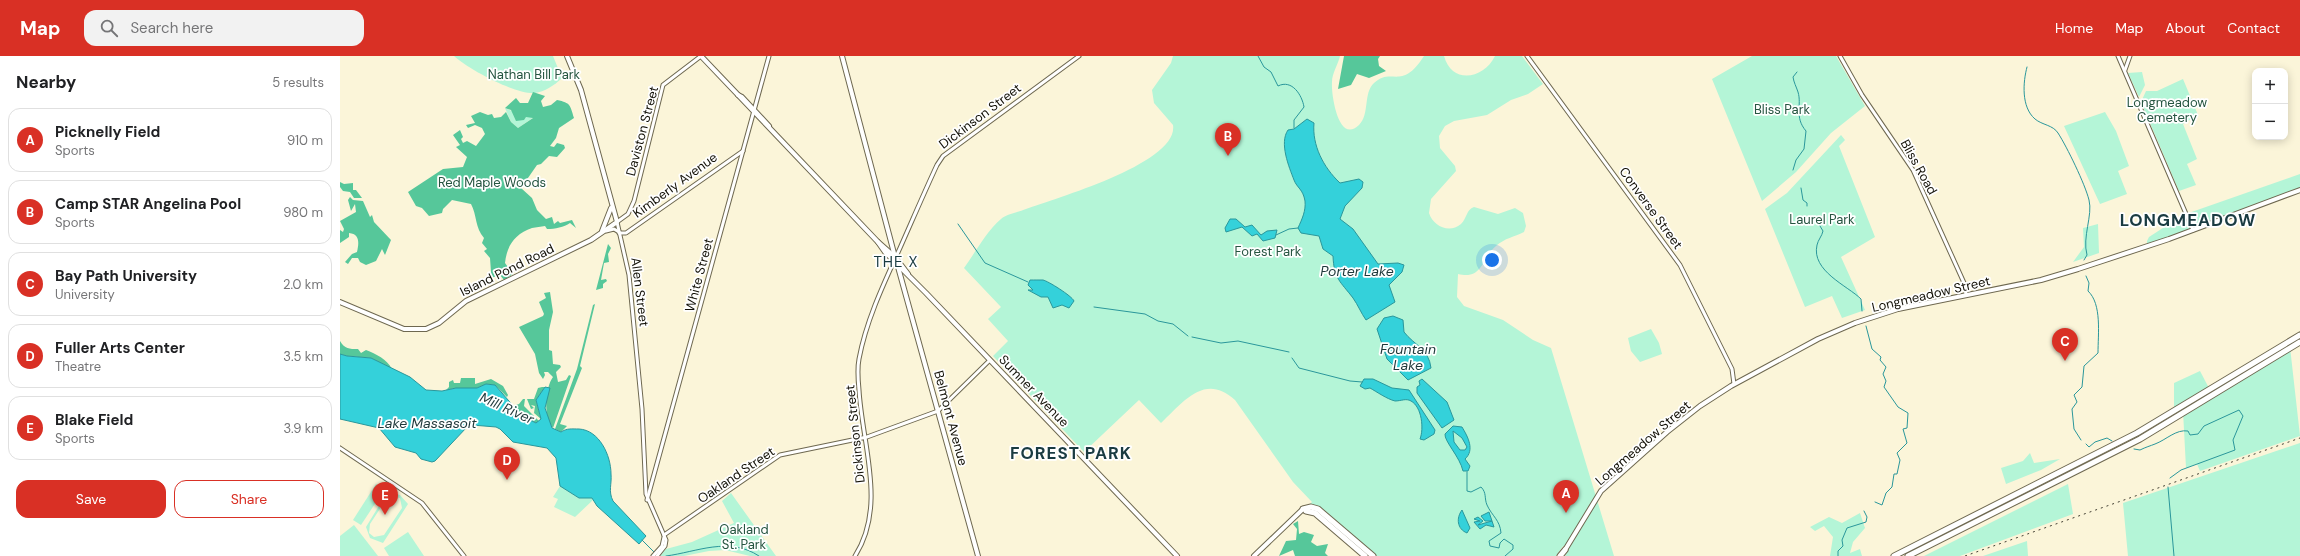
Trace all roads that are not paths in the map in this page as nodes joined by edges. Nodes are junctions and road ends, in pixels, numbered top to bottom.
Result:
1 (567, 56) edge
2 (701, 56) edge
3 (769, 56) edge
4 (842, 56) edge
5 (1079, 56) edge
6 (1527, 56) edge
7 (1840, 56) edge
8 (2118, 56) edge
9 (2130, 56) edge
10 (2125, 70) junction
11 (754, 111) junction
12 (743, 151) junction
13 (2300, 190) edge
14 (612, 205) junction
15 (617, 222) junction
16 (2193, 230) junction
17 (601, 233) junction
18 (620, 233) junction
19 (892, 240) junction
20 (886, 251) junction
21 (894, 259) junction
22 (898, 265) junction
23 (909, 275) junction
24 (902, 279) junction
25 (904, 286) junction
26 (1966, 295) junction
27 (340, 302) edge
28 (2300, 335) edge
29 (2300, 342) edge
30 (990, 360) junction
31 (1734, 384) junction
32 (938, 411) junction
33 (864, 438) junction
34 (340, 448) edge
35 (648, 500) junction
36 (1304, 510) junction
37 (664, 535) junction
38 (1348, 542) junction
39 (1565, 550) joint
40 (656, 554) edge
41 (464, 556) edge
42 (855, 556) edge
43 (978, 556) edge
44 (1177, 556) edge
45 (1254, 556) edge
46 (1365, 556) edge
47 (1369, 556) edge
48 (1373, 556) edge
49 (1561, 556) edge
50 (1894, 556) edge
51 (1908, 556) edge

1 - 14 main road, Allen Street
2 - 11 main road, Sumner Avenue
2 - 15 main road, Daviston Street
3 - 11 main road, White Street
4 - 19 main road
5 - 21 main road, Dickinson Street
6 - 31 main road, Converse Street
7 - 26 main road, Bliss Road
8 - 10 main road
9 - 10 main road
10 - 16 main road
11 - 12 main road, White Street
11 - 20 main road, Sumner Avenue
12 - 18 main road, Kimberly Avenue
12 - 35 main road, White Street
13 - 16 main road, Longmeadow Street
14 - 15 main road, Allen Street
14 - 17 main road
15 - 17 main road, Island Pond Road
15 - 18 main road, Allen Street
16 - 26 main road, Longmeadow Street
17 - 18 main road
17 - 27 main road, Island Pond Road
18 - 35 main road, Allen Street
19 - 20 main road
19 - 21 main road
20 - 21 main road, Sumner Avenue
21 - 22 main road, Sumner Avenue
21 - 23 main road, Sumner Avenue
21 - 33 main road, Dickinson Street
22 - 23 main road, Sumner Avenue
22 - 24 main road, Belmont Avenue
23 - 24 main road
23 - 25 main road
23 - 30 main road, Sumner Avenue
24 - 25 main road, Belmont Avenue
25 - 32 main road, Belmont Avenue
26 - 31 main road, Longmeadow Street
28 - 50 highway
29 - 51 highway
30 - 32 main road, Oakland Street
30 - 44 main road, Sumner Avenue
31 - 39 main road, Longmeadow Street
32 - 33 main road, Oakland Street
32 - 43 main road, Belmont Avenue
33 - 37 main road, Oakland Street
33 - 42 main road, Dickinson Street
34 - 41 main road
35 - 37 main road, Allen Street
36 - 38 highway
36 - 45 main road
36 - 48 highway
37 - 40 main road
38 - 46 highway
38 - 47 highway
39 - 49 highway

